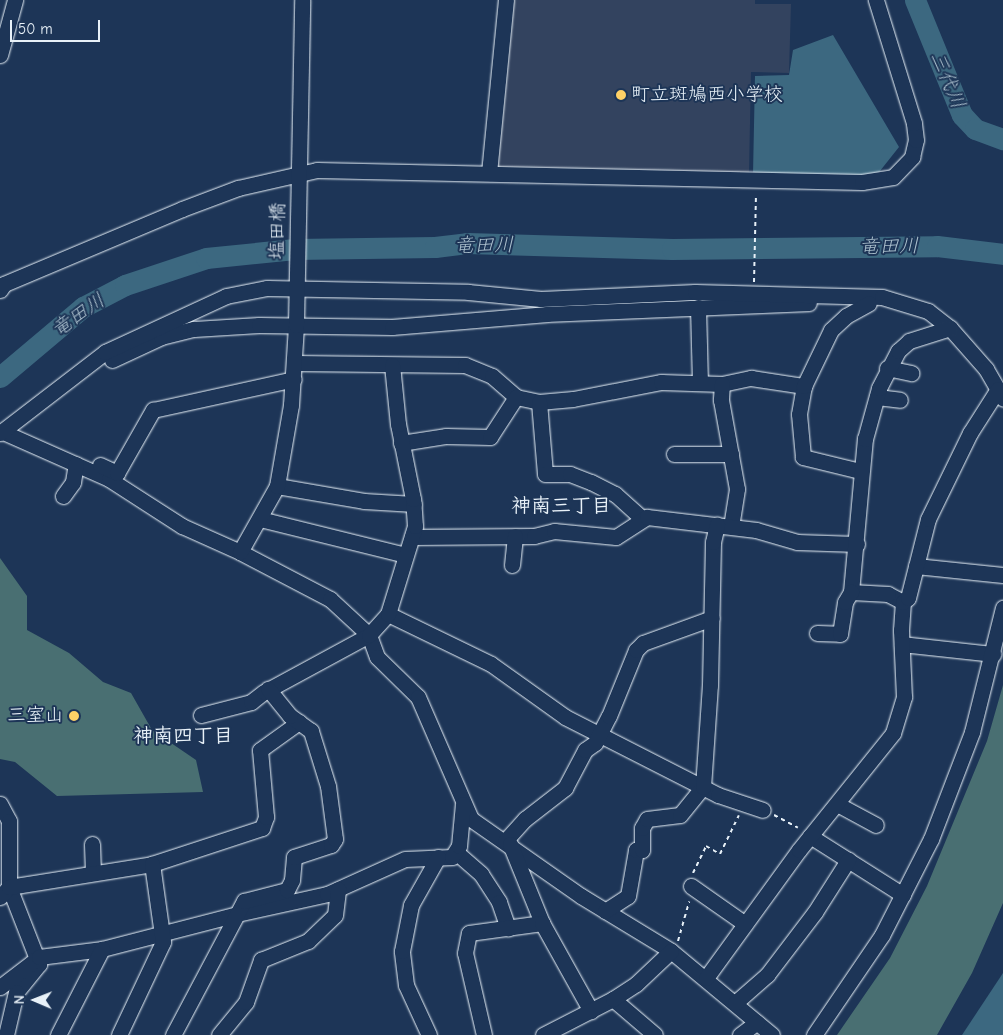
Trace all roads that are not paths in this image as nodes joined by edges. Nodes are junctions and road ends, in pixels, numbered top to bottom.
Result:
1 (15, 0) edge
2 (302, 0) edge
3 (506, 0) edge
4 (876, 0) edge
5 (0, 55) edge
6 (489, 173) junction
7 (298, 174) junction
8 (1, 286) edge
9 (297, 289) junction
10 (876, 300) junction
11 (698, 307) junction
12 (296, 325) junction
13 (950, 328) junction
14 (295, 363) junction
15 (392, 365) junction
16 (887, 368) junction
17 (80, 371) junction
18 (911, 373) dead end
19 (294, 379) junction
20 (700, 382) junction
21 (722, 384) junction
22 (804, 386) junction
23 (1000, 394) edge
24 (516, 397) junction
25 (877, 397) junction
26 (900, 400) dead end
27 (539, 402) junction
28 (2, 433) edge
29 (402, 444) junction
30 (674, 454) dead end
31 (731, 454) junction
32 (61, 459) junction
33 (76, 464) junction
34 (860, 471) junction
35 (277, 486) junction
36 (63, 496) dead end
37 (414, 504) junction
38 (642, 518) junction
39 (260, 519) junction
40 (724, 525) junction
41 (515, 536) junction
42 (412, 538) junction
43 (857, 544) junction
44 (240, 552) junction
45 (406, 555) junction
46 (512, 565) dead end
47 (916, 566) junction
48 (1003, 575) edge
49 (851, 592) junction
50 (903, 602) junction
51 (1003, 608) edge
52 (388, 614) junction
53 (712, 618) junction
54 (817, 633) dead end
55 (369, 635) junction
56 (902, 644) junction
57 (993, 654) junction
58 (268, 689) junction
59 (200, 715) dead end
60 (299, 722) junction
61 (599, 734) junction
62 (703, 787) junction
63 (0, 804) edge
64 (463, 804) junction
65 (837, 804) junction
66 (763, 810) road end
67 (876, 825) dead end
68 (810, 836) junction
69 (507, 843) junction
70 (92, 844) dead end
71 (457, 853) junction
72 (438, 857) junction
73 (848, 860) junction
74 (152, 864) junction
75 (93, 873) junction
76 (691, 886) road end
77 (3, 888) edge
78 (338, 889) junction
79 (902, 895) junction
80 (605, 911) junction
81 (237, 914) junction
82 (542, 923) junction
83 (745, 924) junction
84 (508, 928) junction
85 (163, 934) junction
86 (102, 949) junction
87 (671, 951) junction
88 (39, 957) junction
89 (706, 978) junction
90 (0, 987) edge
91 (613, 999) junction
92 (736, 1003) junction
93 (592, 1012) junction
94 (757, 1022) junction
95 (570, 1030) edge
96 (124, 1034) edge
97 (6, 1035) edge
98 (58, 1035) edge
99 (173, 1035) edge
100 (219, 1035) edge
101 (429, 1035) edge
102 (484, 1035) edge
103 (543, 1035) edge
104 (655, 1035) edge
105 (740, 1035) edge
106 (772, 1035) edge
107 (814, 1035) edge

1 - 5 street
2 - 7 street, 塩田橋
3 - 6 street
4 - 6 street
6 - 7 street
7 - 8 street
7 - 9 street, 塩田橋
9 - 10 street
9 - 12 street, 塩田橋
9 - 17 street
10 - 11 street
10 - 13 street
10 - 22 street
11 - 12 street
11 - 20 street
12 - 14 street, 塩田橋
12 - 17 street
13 - 16 street
13 - 23 street
14 - 15 street
14 - 19 street, 塩田橋
15 - 24 street
15 - 29 street
16 - 18 street
16 - 25 street
17 - 28 street
19 - 32 street
19 - 35 street, 塩田橋
20 - 21 street
20 - 27 street
21 - 22 street
21 - 31 street
22 - 34 street
23 - 47 street
24 - 27 street
24 - 29 street
25 - 26 street
25 - 34 street
27 - 38 street
28 - 32 street
29 - 37 street
30 - 31 street
31 - 40 street
32 - 33 street
33 - 36 street
33 - 44 street
34 - 43 street
35 - 37 street
35 - 39 street, 塩田橋
37 - 42 street
38 - 40 street
38 - 41 street
39 - 44 street, 塩田橋
39 - 45 street
40 - 43 street
40 - 53 street
41 - 42 street
41 - 46 street
42 - 45 street
43 - 49 street
44 - 55 street
45 - 52 street
47 - 48 street
47 - 50 street
49 - 50 street
49 - 54 street
50 - 56 street
51 - 57 street
52 - 55 street
52 - 61 street
53 - 61 street
53 - 62 street
55 - 58 street
55 - 64 street
56 - 57 street
56 - 65 street
57 - 79 street
58 - 59 street
58 - 60 street
60 - 74 street
60 - 81 street
61 - 62 street
61 - 69 street
62 - 66 street
62 - 80 street
63 - 77 street
64 - 69 street
64 - 71 street
65 - 67 street
65 - 68 street
68 - 73 street
68 - 83 street
69 - 80 street
69 - 82 street
70 - 75 street
71 - 72 street
71 - 84 street
72 - 78 street
72 - 101 street
73 - 79 street
73 - 92 street
74 - 75 street
74 - 85 street
75 - 77 street
76 - 83 street
77 - 88 street
78 - 81 street
78 - 100 street
79 - 107 street
80 - 87 street
81 - 85 street
81 - 99 street
82 - 84 street
82 - 93 street
83 - 89 street
84 - 102 street
85 - 86 street
85 - 96 street
86 - 88 street
86 - 98 street
87 - 89 street
87 - 91 street
88 - 90 street
88 - 97 street
89 - 92 street
91 - 93 street
91 - 104 street
92 - 94 street
93 - 95 street
94 - 105 street
94 - 106 street
95 - 103 street

